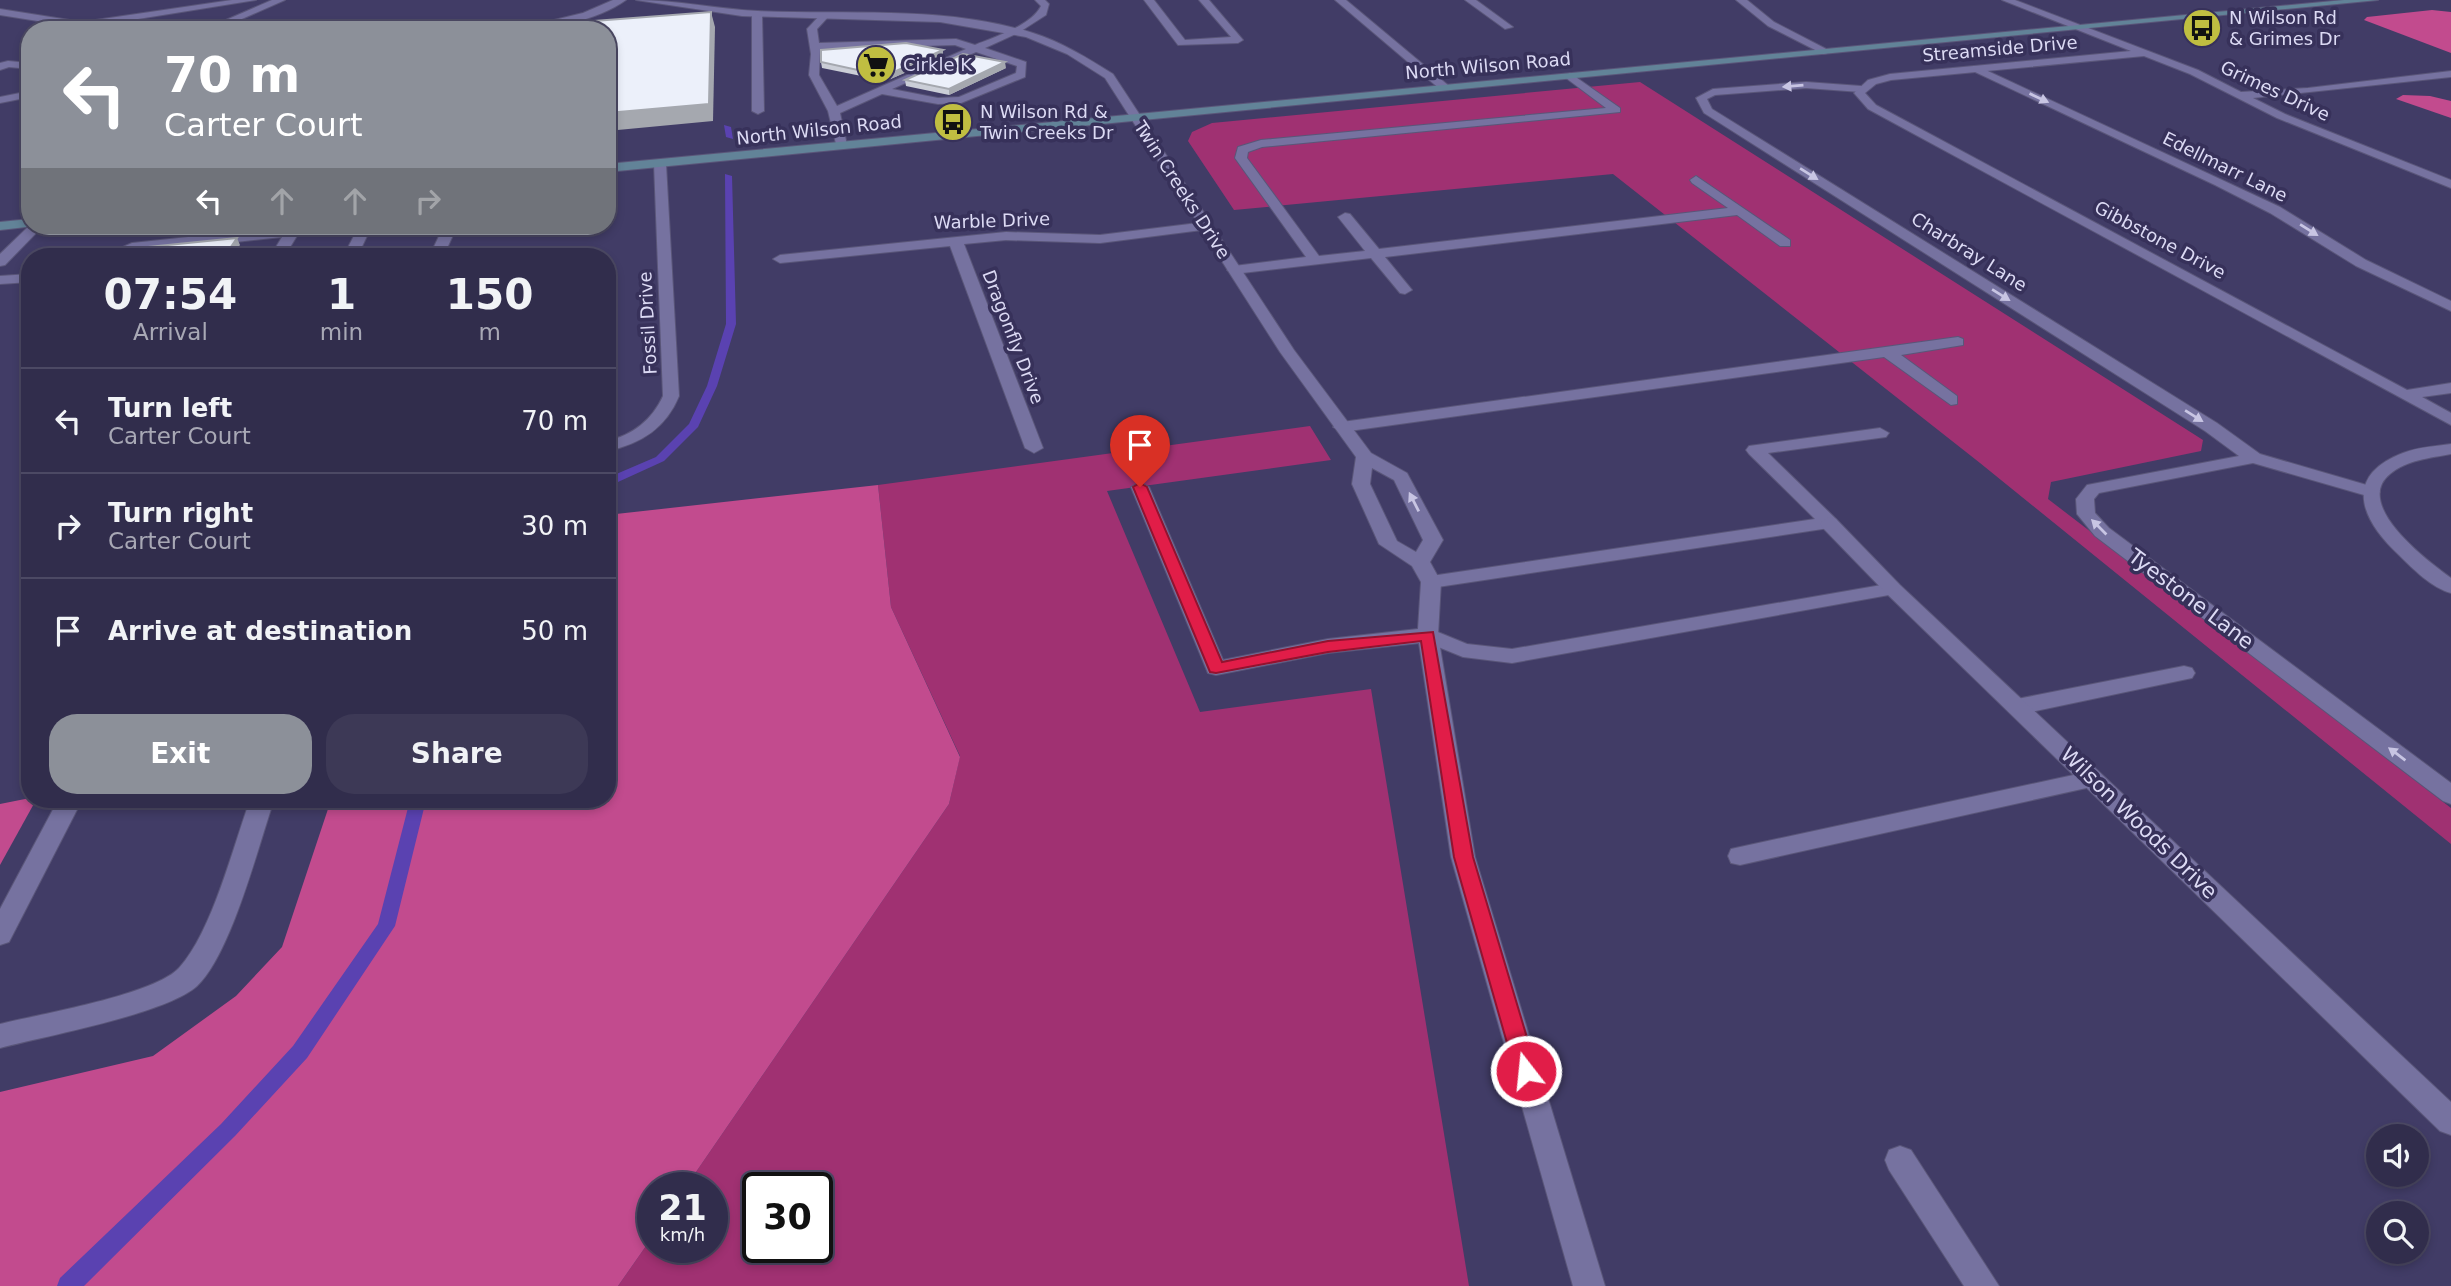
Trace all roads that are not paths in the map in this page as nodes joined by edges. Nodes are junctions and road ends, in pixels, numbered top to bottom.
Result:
1 (251, 0) edge
2 (280, 0) edge
3 (621, 0) edge
4 (640, 0) edge
5 (1041, 0) edge
6 (1149, 0) edge
7 (1204, 0) edge
8 (1340, 0) edge
9 (1470, 0) edge
10 (1741, 0) edge
11 (2007, 0) edge
12 (2373, 0) edge
13 (0, 12) edge
14 (757, 14) junction
15 (824, 16) junction
16 (57, 21) edge
17 (109, 21) edge
18 (230, 21) edge
19 (559, 21) edge
20 (1508, 27) dead end
21 (2079, 28) junction
22 (1015, 31) junction
23 (814, 46) junction
24 (977, 46) junction
25 (1827, 52) junction
26 (2145, 53) junction
27 (21, 66) edge
28 (0, 67) edge
29 (1977, 69) junction
30 (2451, 74) edge
31 (1570, 76) junction
32 (1445, 88) junction
33 (1861, 89) junction
34 (879, 90) junction
35 (2238, 95) junction
36 (21, 96) edge
37 (0, 100) edge
38 (758, 111) dead end
39 (834, 111) junction
40 (1135, 117) junction
41 (841, 145) junction
42 (660, 163) junction
43 (616, 167) edge
44 (1696, 180) dead end
45 (2451, 184) edge
46 (1740, 211) junction
47 (1345, 217) dead end
48 (21, 224) edge
49 (0, 226) edge
50 (1206, 226) junction
51 (27, 235) edge
52 (240, 235) edge
53 (955, 240) junction
54 (1785, 243) dead end
55 (130, 248) edge
56 (1375, 253) junction
57 (780, 259) dead end
58 (1316, 261) junction
59 (0, 262) edge
60 (1234, 270) junction
61 (21, 279) edge
62 (0, 280) edge
63 (1405, 290) dead end
64 (2451, 307) edge
65 (1958, 342) dead end
66 (1887, 352) junction
67 (2451, 388) edge
68 (2406, 395) junction
69 (1951, 400) dead end
70 (2451, 420) edge
71 (1342, 427) junction
72 (1880, 433) dead end
73 (616, 443) edge
74 (1034, 448) dead end
75 (2451, 449) edge
76 (1365, 457) junction
77 (2254, 458) junction
78 (1140, 487) dead end
79 (2371, 492) junction
80 (1829, 523) junction
81 (1426, 572) junction
82 (2451, 587) edge
83 (1893, 589) junction
84 (1428, 635) junction
85 (2184, 673) dead end
86 (2017, 707) junction
87 (2092, 779) junction
88 (2451, 796) edge
89 (66, 808) edge
90 (259, 808) edge
91 (1740, 856) dead end
92 (0, 934) edge
93 (0, 1036) edge
94 (2451, 1121) edge
95 (1900, 1160) dead end
96 (1589, 1286) edge
97 (1983, 1286) edge

1 - 17 street
2 - 18 street
3 - 19 street
4 - 14 street, Twin Creeks Drive
5 - 22 street
6 - 7 street
8 - 32 street
9 - 20 street
10 - 25 street
11 - 21 street, Grimes Drive
12 - 21 main road, North Wilson Road
13 - 16 street
14 - 15 street, Twin Creeks Drive
14 - 38 street
15 - 22 street, Twin Creeks Drive
15 - 23 street
21 - 25 main road, North Wilson Road
21 - 26 street, Grimes Drive
22 - 24 street
22 - 40 street, Twin Creeks Drive
23 - 24 street
23 - 39 street
24 - 34 street
24 - 34 street
25 - 31 main road, North Wilson Road
26 - 29 street, Streamside Drive
26 - 35 street, Grimes Drive
27 - 28 street
29 - 33 street, Streamside Drive
29 -> 64 street, Edellmarr Lane
30 - 35 street
31 - 32 main road, North Wilson Road
31 - 58 street
32 - 40 main road, North Wilson Road
33 - 68 street, Gibbstone Drive
33 -> 77 street, Charbray Lane
34 - 39 street
35 - 45 street, Grimes Drive
36 - 37 street
39 - 41 street
40 - 41 main road, North Wilson Road
40 - 50 street, Twin Creeks Drive
41 - 42 main road, North Wilson Road
42 - 43 main road, North Wilson Road
42 - 73 street, Fossil Drive
44 - 46 street
46 - 54 street
46 - 56 street
47 - 56 street
48 - 49 main road
50 - 53 street, Warble Drive
50 - 60 street, Twin Creeks Drive
51 - 59 street
52 - 55 street
53 - 57 street, Warble Drive
53 - 74 street, Dragonfly Drive
56 - 58 street
56 - 63 street
58 - 60 street
60 - 71 street, Twin Creeks Drive
61 - 62 street
65 - 66 street
66 - 69 street
66 - 71 street
67 - 68 street
68 - 70 street, Gibbstone Drive
71 - 76 street, Twin Creeks Drive
72 - 80 street, Wilson Woods Drive
75 - 79 street
76 - 81 street
81 -> 76 street, Twin Creeks Drive
77 - 79 street, Charbray Lane
88 -> 77 street, Tyestone Lane
78 - 84 street
79 - 82 street
80 - 81 street
80 - 83 street, Wilson Woods Drive
81 - 84 street, Twin Creeks Drive
83 - 84 street
83 - 86 street, Wilson Woods Drive
84 - 96 street, Twin Creeks Drive
85 - 86 street
86 - 87 street, Wilson Woods Drive
87 - 91 street
87 - 94 street, Wilson Woods Drive
89 - 92 street
90 - 93 street
95 - 97 street

